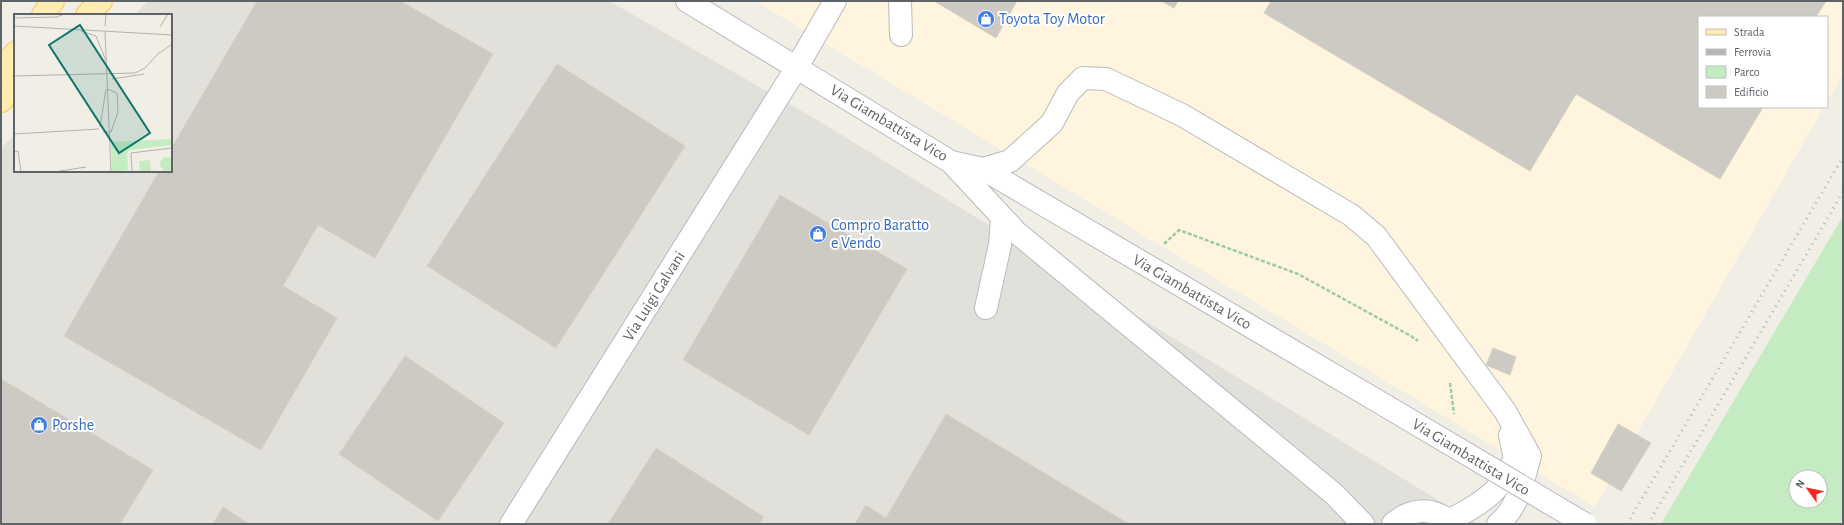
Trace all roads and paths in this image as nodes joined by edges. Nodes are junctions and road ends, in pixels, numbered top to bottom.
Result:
1 (53, 1) edge
2 (101, 1) edge
3 (687, 1) edge
4 (835, 1) edge
5 (900, 1) edge
6 (44, 14) edge
7 (88, 14) edge
8 (901, 35) dead end
9 (14, 54) edge
10 (797, 67) junction
11 (1, 72) edge
12 (14, 88) edge
13 (1, 100) edge
14 (951, 162) junction
15 (983, 169) junction
16 (1002, 217) junction
17 (1162, 246) dead end
18 (986, 308) dead end
19 (1422, 344) dead end
20 (1450, 379) dead end
21 (1505, 410) junction
22 (1454, 415) dead end
23 (1451, 522) edge
24 (511, 524) edge
25 (1364, 524) edge
26 (1392, 524) edge
27 (1498, 524) edge
28 (1585, 524) edge

1 - 6 main road
2 - 7 main road
3 - 10 street, Via Giambattista Vico
4 - 10 street, Via Luigi Galvani
5 - 8 street
9 - 11 main road
10 - 14 street, Via Giambattista Vico
10 - 24 street, Via Luigi Galvani
12 - 13 main road
14 - 15 street, Via Giambattista Vico
14 - 16 street
15 - 21 street
15 - 28 street, Via Giambattista Vico, bridge
16 - 18 street
16 - 25 street
17 - 19 path
20 - 22 path
21 - 23 street
21 - 27 street
23 - 26 street

